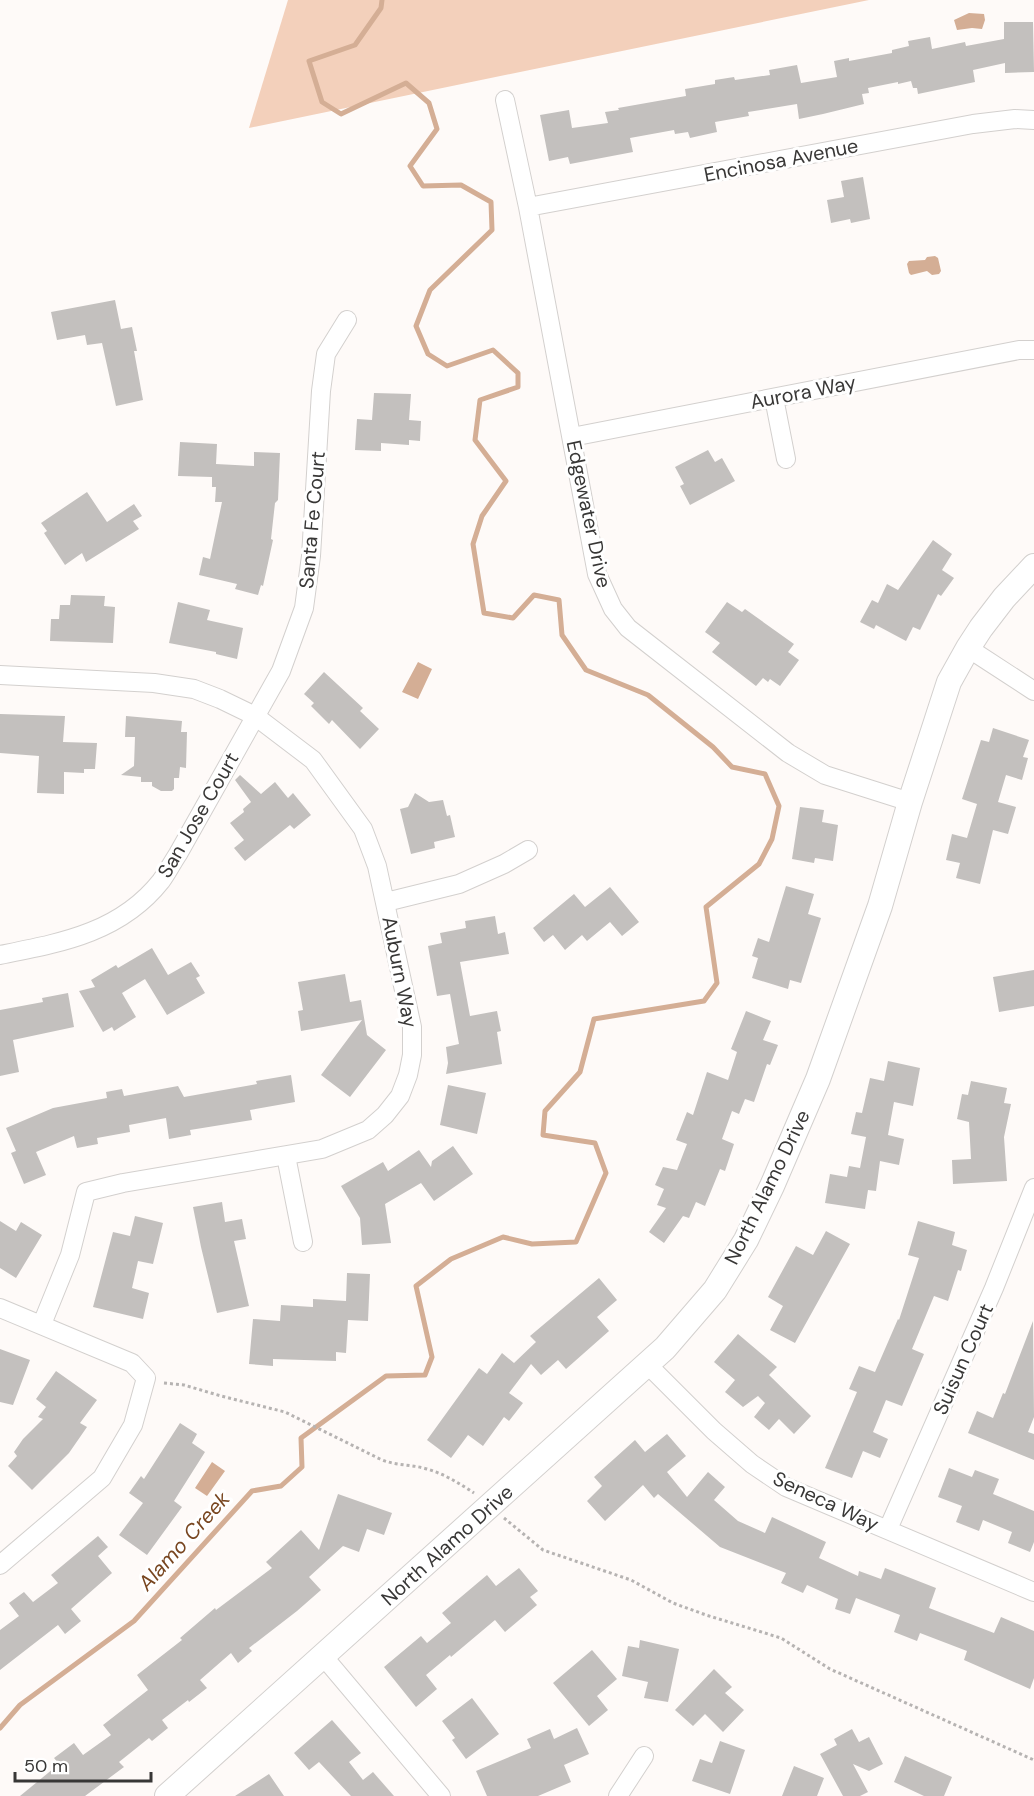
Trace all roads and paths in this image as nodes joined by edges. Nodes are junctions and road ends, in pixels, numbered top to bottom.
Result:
1 (505, 100) dead end
2 (1034, 120) edge
3 (528, 207) junction
4 (347, 320) dead end
5 (1034, 350) edge
6 (774, 398) junction
7 (572, 437) junction
8 (786, 459) dead end
9 (1034, 566) edge
10 (968, 648) junction
11 (0, 675) edge
12 (1034, 691) edge
13 (255, 716) junction
14 (910, 802) junction
15 (528, 850) dead end
16 (386, 902) junction
17 (0, 955) edge
18 (286, 1156) junction
19 (1034, 1188) edge
20 (303, 1242) dead end
21 (0, 1308) edge
22 (42, 1324) junction
23 (647, 1364) junction
24 (146, 1378) junction
25 (491, 1505) junction
26 (888, 1529) junction
27 (0, 1565) edge
28 (1034, 1592) edge
29 (323, 1656) junction
30 (644, 1755) dead end
31 (1034, 1760) edge
32 (167, 1796) edge
33 (441, 1796) edge
34 (618, 1796) edge

1 - 3 street, Edgewater Drive
2 - 3 street, Encinosa Avenue
3 - 7 street, Edgewater Drive
4 - 13 street, Santa Fe Court
5 - 6 street, Aurora Way
6 - 7 street, Aurora Way
6 - 8 street
7 - 14 street, Edgewater Drive
9 - 10 street, North Alamo Drive
10 - 12 street
10 - 14 street, North Alamo Drive
11 - 13 street, Auburn Way
13 - 16 street, Auburn Way
13 - 17 street, San Jose Court
14 - 23 street, North Alamo Drive
15 - 16 street
16 - 18 street, Auburn Way
18 - 20 street
18 - 22 street, Auburn Way
19 - 26 street, Suisun Court
21 - 22 street
22 - 24 street
23 - 25 street, North Alamo Drive
23 - 26 street, Seneca Way
24 - 25 path
24 - 27 street
25 - 29 street, North Alamo Drive
25 - 31 path
26 - 28 street, Seneca Way
29 - 32 street, North Alamo Drive
29 - 33 street
30 - 34 street

